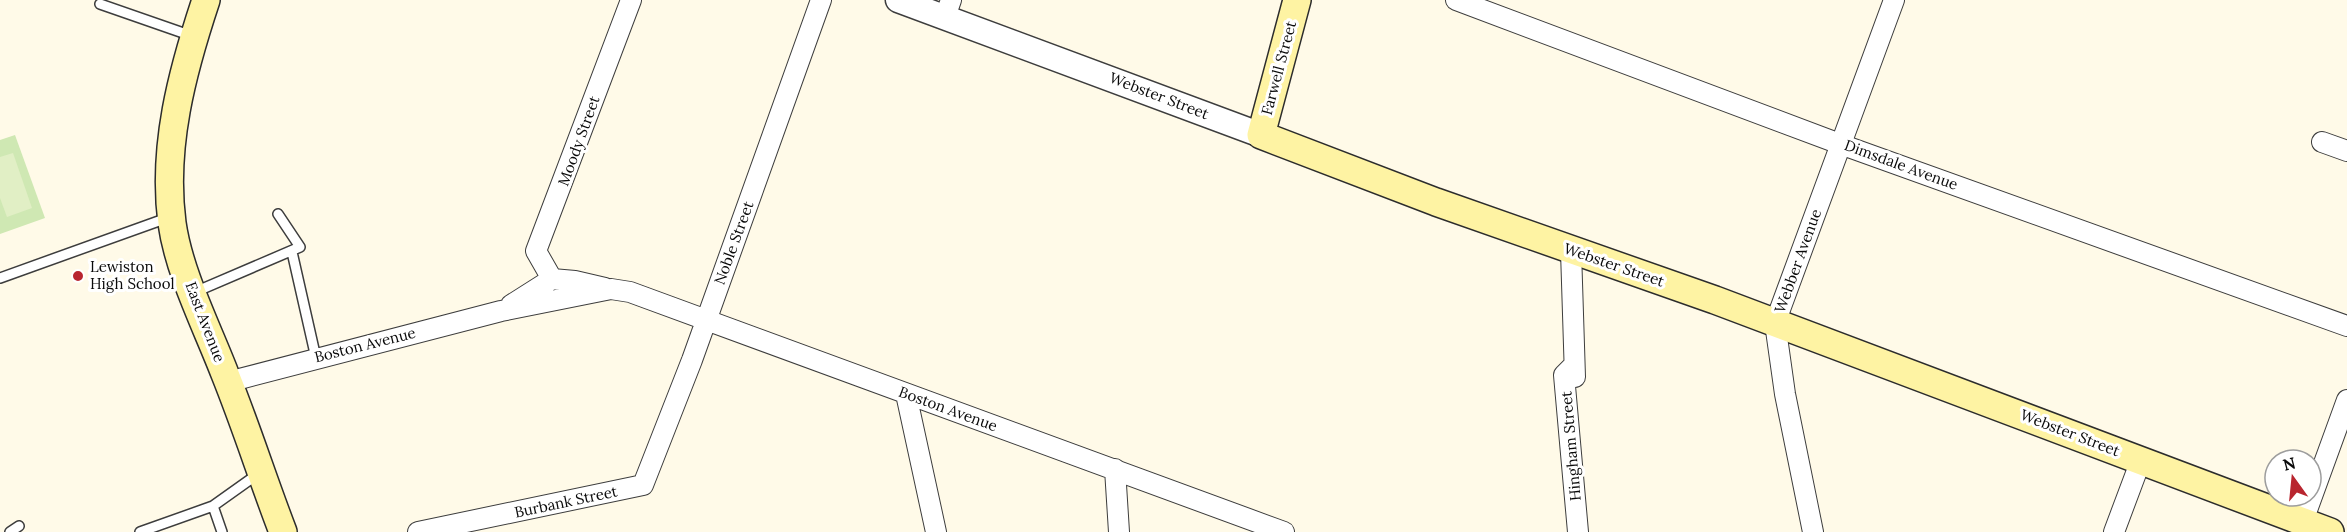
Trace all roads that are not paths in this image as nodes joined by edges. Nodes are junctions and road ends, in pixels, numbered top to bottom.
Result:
1 (206, 0) edge
2 (631, 0) edge
3 (821, 0) edge
4 (898, 0) edge
5 (1297, 0) edge
6 (1456, 0) edge
7 (1894, 0) edge
8 (100, 4) dead end
9 (948, 9) edge
10 (194, 37) junction
11 (1261, 135) junction
12 (2322, 142) dead end
13 (1840, 144) junction
14 (2347, 152) edge
15 (278, 214) dead end
16 (172, 216) junction
17 (1571, 250) junction
18 (292, 252) junction
19 (0, 278) edge
20 (552, 279) junction
21 (611, 289) junction
22 (193, 293) junction
23 (501, 310) junction
24 (706, 320) junction
25 (1775, 323) junction
26 (2347, 326) edge
27 (316, 358) junction
28 (1574, 365) junction
29 (228, 382) junction
30 (1576, 393) dead end
31 (906, 394) junction
32 (2347, 400) edge
33 (2141, 460) junction
34 (1114, 469) junction
35 (260, 473) junction
36 (644, 485) joint
37 (213, 506) junction
38 (19, 526) dead end
39 (2305, 527) edge
40 (10, 532) edge
41 (140, 532) edge
42 (222, 532) edge
43 (283, 532) edge
44 (418, 532) edge
45 (936, 532) edge
46 (1119, 532) edge
47 (1284, 532) edge
48 (1578, 532) edge
49 (1813, 532) edge
50 (2114, 532) edge
51 (2330, 532) edge

1 - 10 main road, East Avenue
2 - 20 street, Moody Street
3 - 24 street, Noble Street
4 - 9 street, Webster Street
5 - 11 main road, Farwell Street
6 - 13 street, Dimsdale Avenue
7 - 13 street, Webber Avenue
8 - 10 lane
9 - 11 street, Webster Street
10 - 16 main road, East Avenue
11 - 17 main road, Webster Street
12 - 14 street
13 - 25 street, Webber Avenue
13 - 26 street, Dimsdale Avenue
15 - 18 lane
16 - 19 lane
16 - 22 main road, East Avenue
17 - 25 main road, Webster Street
17 - 28 street
18 - 22 lane
18 - 27 lane
20 - 21 street, Boston Avenue
20 - 23 street, Boston Avenue
21 - 23 street, Boston Avenue
21 - 24 street, Boston Avenue
22 - 29 main road, East Avenue
23 - 27 street, Boston Avenue
24 - 31 street, Boston Avenue
24 - 36 street, Noble Street
25 - 33 main road, Webster Street
25 - 49 street, Webber Avenue
27 - 29 street, Boston Avenue
28 - 30 street
28 - 48 street, Hingham Street
29 - 35 main road, East Avenue
31 - 34 street, Boston Avenue
31 - 45 street
32 - 39 street
33 - 39 main road, Webster Street
33 - 50 street
34 - 46 street
34 - 47 street, Boston Avenue
35 - 37 lane
35 - 43 main road, East Avenue
36 - 44 street, Burbank Street
37 - 41 lane
37 - 42 lane
38 - 40 lane
39 - 51 main road, Webster Street

